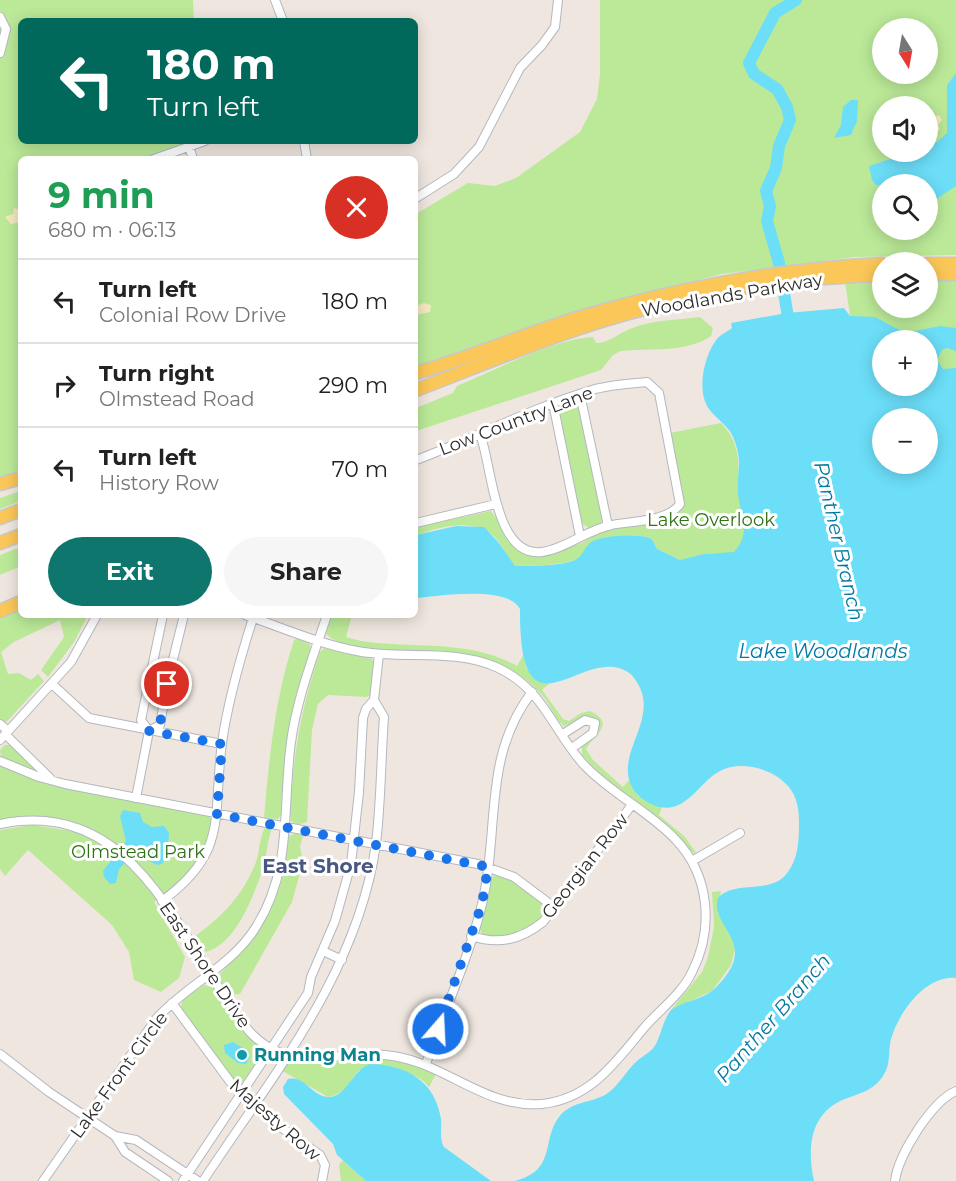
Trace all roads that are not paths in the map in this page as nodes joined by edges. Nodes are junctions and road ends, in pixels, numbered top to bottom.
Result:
1 (275, 0) edge
2 (558, 0) edge
3 (0, 17) edge
4 (282, 18) edge
5 (0, 53) edge
6 (195, 144) edge
7 (189, 146) junction
8 (162, 156) edge
9 (192, 156) edge
10 (418, 197) edge
11 (938, 264) edge
12 (956, 264) edge
13 (872, 266) edge
14 (846, 271) junction
15 (872, 274) edge
16 (938, 274) edge
17 (956, 274) edge
18 (722, 288) junction
19 (523, 350) junction
20 (418, 372) edge
21 (418, 389) edge
22 (580, 394) junction
23 (418, 396) edge
24 (553, 404) junction
25 (480, 435) junction
26 (418, 459) edge
27 (18, 479) edge
28 (0, 484) edge
29 (496, 504) junction
30 (18, 511) edge
31 (0, 518) edge
32 (418, 522) edge
33 (608, 526) junction
34 (18, 536) edge
35 (580, 536) junction
36 (0, 543) edge
37 (18, 603) edge
38 (0, 611) edge
39 (95, 618) edge
40 (162, 618) edge
41 (183, 618) edge
42 (249, 618) edge
43 (255, 618) edge
44 (326, 618) edge
45 (319, 640) junction
46 (379, 654) junction
47 (52, 684) junction
48 (531, 692) junction
49 (374, 700) junction
50 (0, 724) edge
51 (149, 731) junction
52 (563, 734) junction
53 (3, 736) edge
54 (222, 744) junction
55 (572, 748) junction
56 (0, 762) edge
57 (50, 778) junction
58 (136, 798) junction
59 (631, 806) junction
60 (217, 814) junction
61 (0, 824) edge
62 (285, 826) junction
63 (740, 833) dead end
64 (355, 840) junction
65 (376, 844) junction
66 (692, 861) junction
67 (488, 867) junction
68 (162, 902) junction
69 (554, 907) junction
70 (471, 936) junction
71 (323, 951) junction
72 (342, 960) junction
73 (210, 974) junction
74 (172, 1003) junction
75 (272, 1048) junction
76 (0, 1054) edge
77 (286, 1056) junction
78 (426, 1064) junction
79 (956, 1090) edge
80 (241, 1094) junction
81 (254, 1106) junction
82 (89, 1118) junction
83 (115, 1136) junction
84 (185, 1178) edge
85 (43, 1181) edge
86 (168, 1181) edge
87 (198, 1181) edge
88 (203, 1181) edge
89 (322, 1181) edge
90 (895, 1181) edge

1 - 4 street
2 - 10 street
3 - 5 street
6 - 7 street
7 - 8 street
7 - 9 street
11 - 12 main road
13 - 14 main road, Woodlands Parkway
14 - 15 main road, Woodlands Parkway
14 - 18 main road, Woodlands Parkway
16 - 17 main road
18 - 19 main road, Woodlands Parkway
18 - 20 main road, Woodlands Parkway
19 - 21 main road, Woodlands Parkway
19 - 23 main road
22 - 24 street, Low Country Lane
22 - 33 street
22 - 33 street, Low Country Lane
24 - 25 street, Low Country Lane
24 - 35 street
25 - 26 street, Low Country Lane
25 - 29 street
27 - 28 main road
29 - 32 street
29 - 35 street
30 - 31 main road
33 - 35 street
34 - 36 main road
37 - 38 main road
39 - 47 street
40 - 51 street
41 - 51 street
42 - 54 street
43 - 45 street, East Shore Drive
44 - 45 street, Lake Front Circle
45 - 46 street, East Shore Drive
45 - 62 street, Lake Front Circle
46 - 48 street, East Shore Drive
46 - 49 street
47 - 51 street
47 - 53 street
48 - 52 street, East Shore Drive
48 - 67 street
49 - 64 street
49 - 65 street
50 - 53 street
51 - 54 street
51 - 58 street
52 - 55 street, East Shore Drive
52 - 55 street
53 - 57 street
54 - 60 street
55 - 59 street, East Shore Drive
56 - 57 street
57 - 58 street
58 - 60 street
59 - 66 street, East Shore Drive
59 - 69 street, Georgian Row
60 - 62 street
60 - 68 street
61 - 68 street, East Shore Drive
62 - 64 street
62 - 73 street, Lake Front Circle
63 - 66 street
64 - 65 street
64 - 71 street
65 - 67 street
65 - 72 street
66 - 78 street, East Shore Drive
67 - 69 street
67 - 70 street
68 - 73 street, East Shore Drive
69 - 70 street, Georgian Row
70 - 78 street
71 - 72 street
71 - 75 street
72 - 77 street
73 - 74 street, Lake Front Circle
73 - 75 street, East Shore Drive
74 - 80 street, Majesty Row
74 - 82 street, Lake Front Circle
75 - 77 street, East Shore Drive
75 - 80 street
76 - 82 street
77 - 78 street, East Shore Drive
77 - 81 street
79 - 90 street
80 - 81 street, Majesty Row
80 - 84 street
81 - 88 street
81 - 89 street, Majesty Row
82 - 83 street
82 - 85 street, Lake Front Circle
83 - 84 street
83 - 86 street
84 - 87 street

